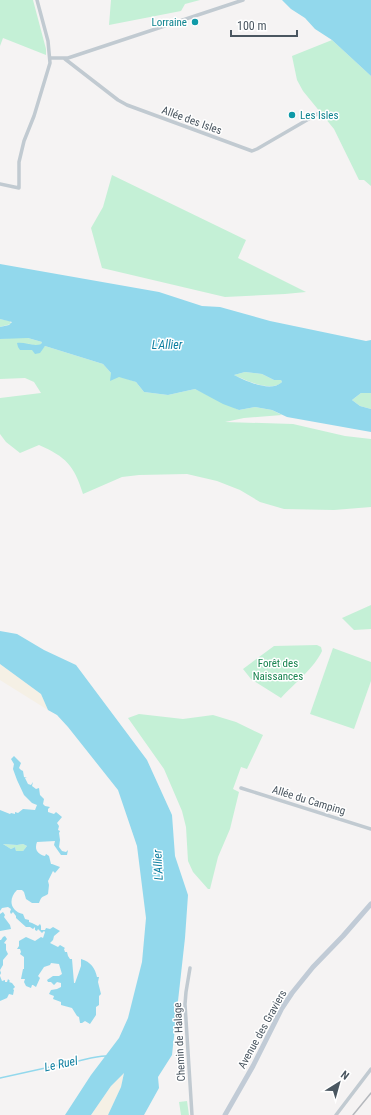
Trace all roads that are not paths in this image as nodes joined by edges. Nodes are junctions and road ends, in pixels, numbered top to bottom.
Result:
1 (37, 0) edge
2 (242, 0) edge
3 (50, 58) junction
4 (65, 59) junction
5 (319, 113) dead end
6 (0, 184) edge
7 (242, 788) dead end
8 (371, 829) edge
9 (371, 904) edge
10 (190, 968) dead end
11 (371, 1069) edge
12 (192, 1115) edge
13 (225, 1115) edge
14 (336, 1115) edge

1 - 3 street
2 - 4 street
3 - 4 street
3 - 6 street
4 - 5 street, Allée des Isles
7 - 8 street, Allée du Camping
9 - 13 street, Avenue des Graviers
10 - 12 street, Chemin de Halage
11 - 14 street

